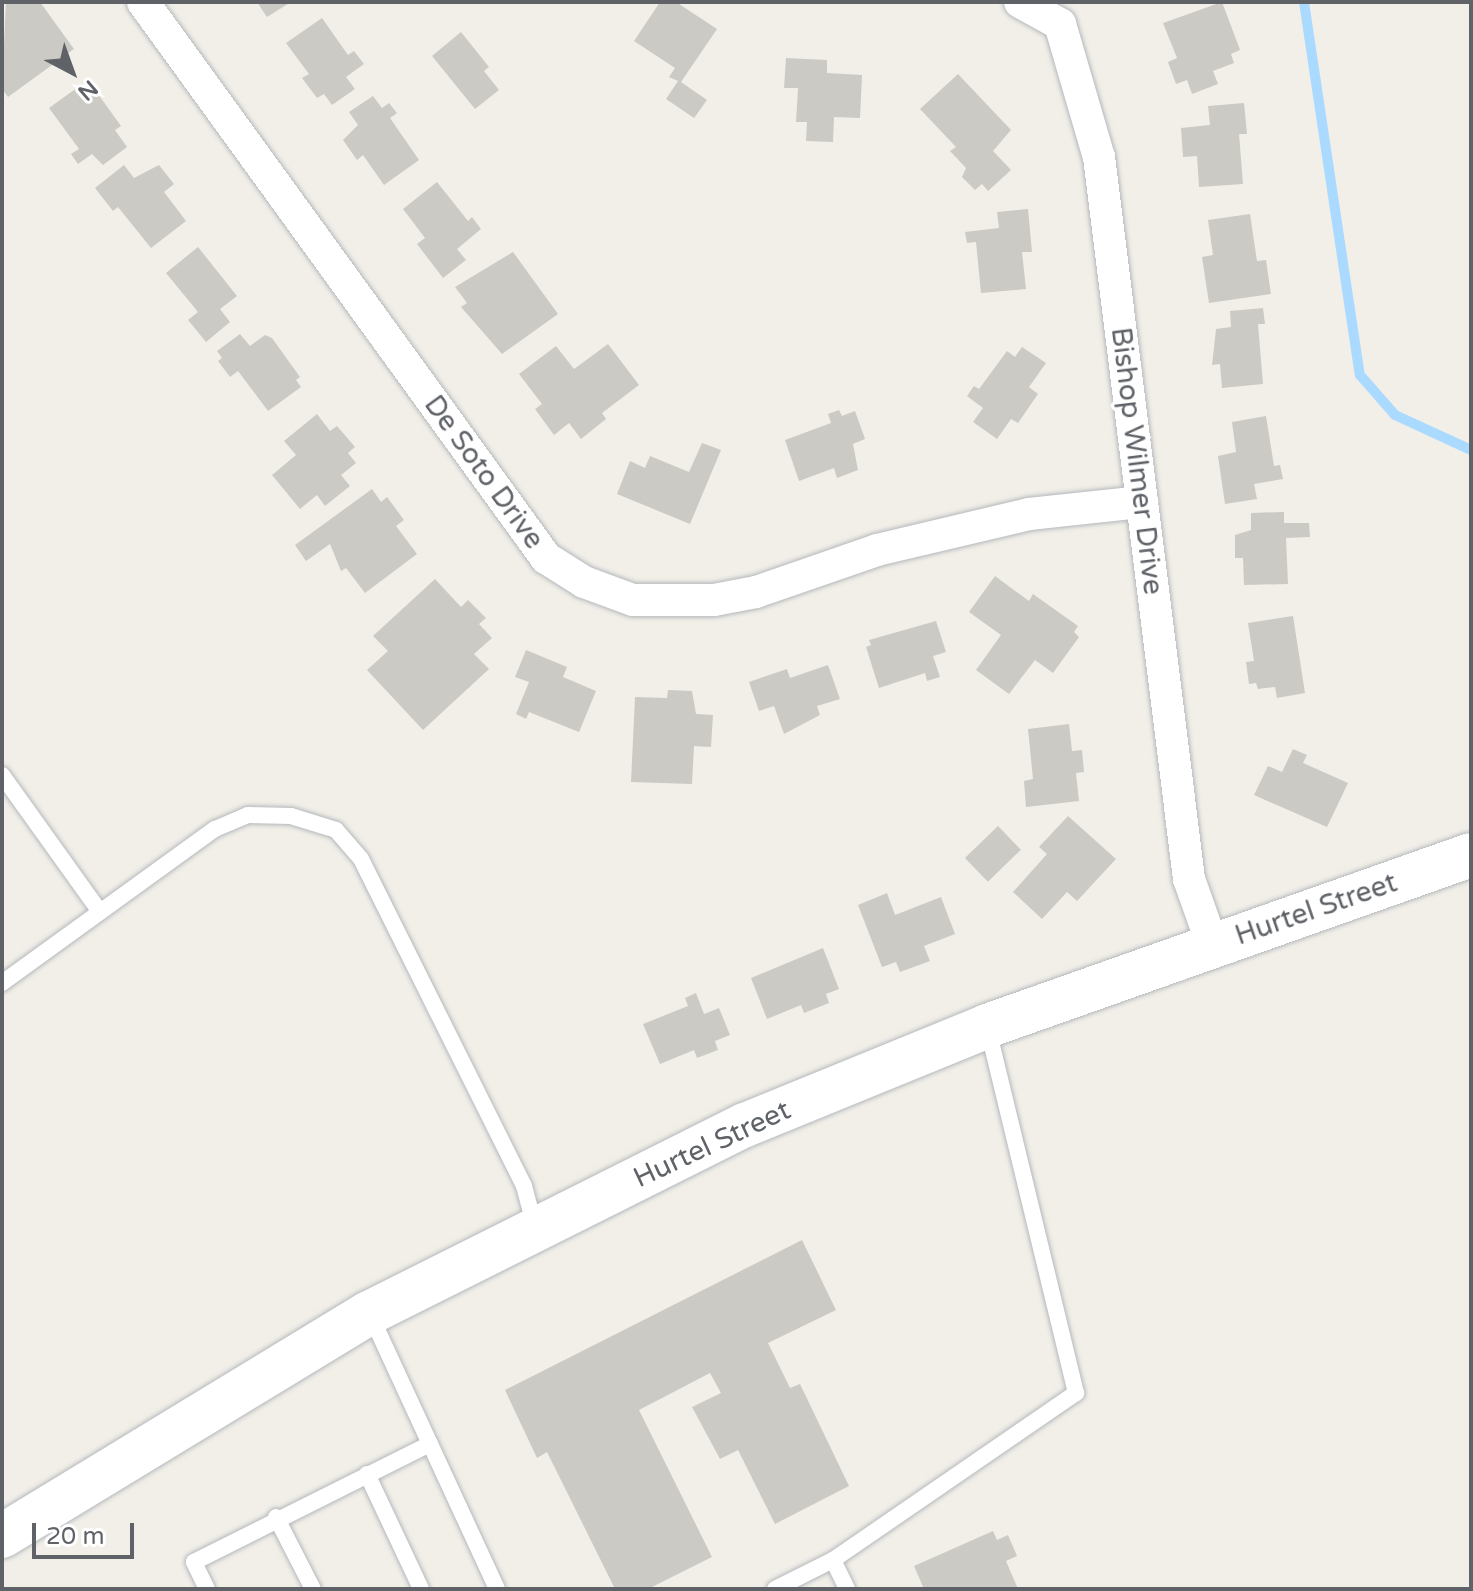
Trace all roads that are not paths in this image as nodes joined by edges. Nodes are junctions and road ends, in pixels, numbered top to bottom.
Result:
1 (143, 2) edge
2 (1020, 2) edge
3 (1142, 502) junction
4 (2, 775) edge
5 (1471, 855) edge
6 (100, 912) junction
7 (1212, 944) junction
8 (2, 983) edge
9 (987, 1026) junction
10 (536, 1229) junction
11 (369, 1313) junction
12 (430, 1444) junction
13 (367, 1474) junction
14 (276, 1517) junction
15 (2, 1536) edge
16 (833, 1560) junction
17 (207, 1589) edge
18 (313, 1589) edge
19 (421, 1589) edge
20 (497, 1589) edge
21 (775, 1589) edge
22 (847, 1589) edge

1 - 3 street, De Soto Drive
2 - 3 street, Bishop Wilmer Drive
3 - 7 street, Bishop Wilmer Drive
4 - 6 lane
5 - 7 street, Hurtel Street
6 - 8 lane
6 - 10 lane
7 - 9 street, Hurtel Street
9 - 10 street, Hurtel Street
9 - 16 lane
10 - 11 street, Hurtel Street
11 - 12 lane
11 - 15 street, Hurtel Street
12 - 13 lane
12 - 20 lane
13 - 14 lane
13 - 19 lane
14 - 17 lane
14 - 18 lane
16 - 21 lane
16 - 22 lane

